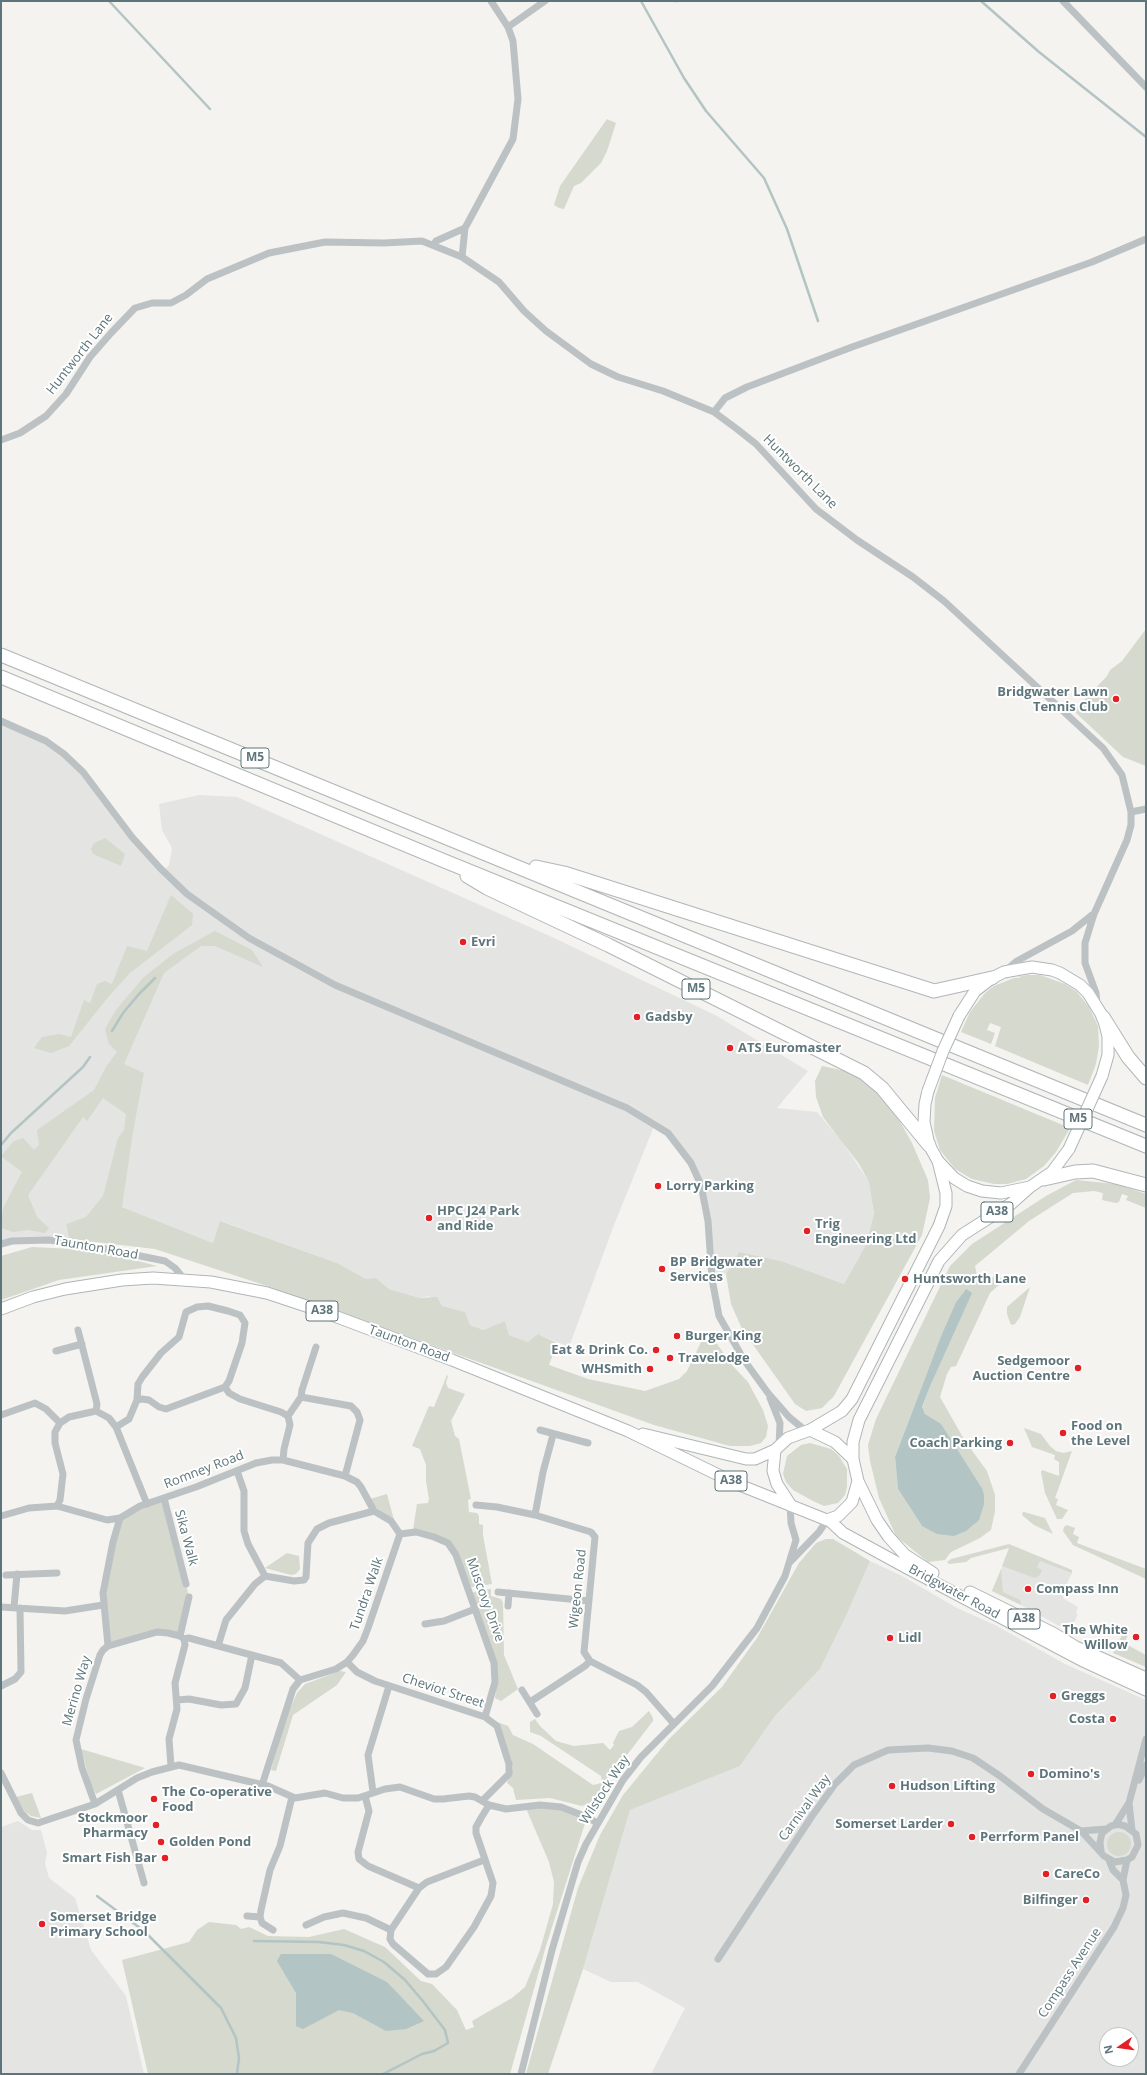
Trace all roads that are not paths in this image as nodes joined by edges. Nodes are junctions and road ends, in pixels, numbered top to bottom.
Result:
1 (491, 1) edge
2 (545, 1) edge
3 (1063, 1) edge
4 (508, 27) junction
5 (1146, 87) edge
6 (465, 228) junction
7 (1146, 239) edge
8 (434, 244) junction
9 (462, 257) junction
10 (714, 412) junction
11 (1, 440) edge
12 (1, 655) edge
13 (1, 677) edge
14 (1, 722) edge
15 (1146, 809) edge
16 (1131, 812) junction
17 (442, 860) junction
18 (509, 862) junction
19 (1094, 914) junction
20 (998, 975) junction
21 (1100, 1012) junction
22 (1146, 1078) edge
23 (1146, 1125) edge
24 (929, 1145) junction
25 (1146, 1146) edge
26 (938, 1161) junction
27 (1044, 1179) junction
28 (1146, 1185) edge
29 (1030, 1187) junction
30 (1, 1244) edge
31 (184, 1280) junction
32 (1, 1309) edge
33 (78, 1330) dead end
34 (82, 1344) junction
35 (316, 1347) dead end
36 (56, 1352) dead end
37 (225, 1387) junction
38 (768, 1392) junction
39 (301, 1397) junction
40 (137, 1400) junction
41 (99, 1412) junction
42 (1, 1415) edge
43 (288, 1416) junction
44 (60, 1423) junction
45 (116, 1427) junction
46 (540, 1430) dead end
47 (808, 1430) junction
48 (628, 1431) junction
49 (553, 1435) junction
50 (588, 1443) dead end
51 (777, 1448) junction
52 (853, 1459) junction
53 (283, 1460) junction
54 (237, 1471) junction
55 (345, 1476) junction
56 (858, 1481) junction
57 (164, 1498) junction
58 (147, 1504) junction
59 (790, 1504) junction
60 (476, 1505) dead end
61 (57, 1506) junction
62 (374, 1511) junction
63 (535, 1515) junction
64 (1, 1516) edge
65 (120, 1518) junction
66 (828, 1520) junction
67 (400, 1534) junction
68 (790, 1562) junction
69 (57, 1573) dead end
70 (17, 1574) junction
71 (6, 1575) dead end
72 (265, 1576) junction
73 (186, 1584) dead end
74 (498, 1592) dead end
75 (509, 1593) junction
76 (189, 1596) dead end
77 (589, 1601) junction
78 (103, 1605) junction
79 (508, 1606) dead end
80 (1, 1607) edge
81 (17, 1608) junction
82 (475, 1609) junction
83 (425, 1624) dead end
84 (182, 1637) junction
85 (108, 1646) junction
86 (218, 1646) junction
87 (252, 1656) junction
88 (590, 1661) junction
89 (347, 1662) junction
90 (1146, 1678) edge
91 (300, 1680) junction
92 (1, 1686) edge
93 (389, 1686) junction
94 (522, 1690) dead end
95 (1146, 1690) edge
96 (177, 1700) junction
97 (530, 1702) junction
98 (537, 1714) dead end
99 (485, 1717) junction
100 (674, 1724) junction
101 (1146, 1739) edge
102 (1146, 1765) edge
103 (171, 1766) junction
104 (1, 1773) edge
105 (262, 1785) junction
106 (118, 1790) junction
107 (373, 1792) junction
108 (1132, 1793) junction
109 (365, 1796) junction
110 (292, 1797) junction
111 (486, 1803) junction
112 (1129, 1803) junction
113 (95, 1804) junction
114 (597, 1823) junction
115 (1115, 1825) junction
116 (1106, 1829) junction
117 (1132, 1830) junction
118 (1081, 1831) junction
119 (1138, 1845) junction
120 (1146, 1846) edge
121 (1101, 1851) junction
122 (484, 1860) junction
123 (1109, 1860) junction
124 (1127, 1860) junction
125 (1123, 1880) junction
126 (144, 1883) dead end
127 (419, 1888) junction
128 (247, 1916) dead end
129 (260, 1917) junction
130 (306, 1924) dead end
131 (273, 1930) dead end
132 (390, 1930) junction
133 (718, 1959) dead end
134 (521, 2074) edge
135 (1019, 2074) edge

1 - 4 street
2 - 4 street
3 - 5 street
4 - 6 street
6 - 8 street
6 - 9 street
7 - 10 street
8 - 9 street, Huntworth Lane
8 - 11 street, Huntworth Lane
9 - 10 street, Huntworth Lane
10 - 16 street, Huntworth Lane
12 - 18 highway, M5
13 - 17 highway, M5
14 - 38 street
15 - 16 street
16 - 19 street, Huntworth Lane
17 - 24 highway, M5
17 - 25 highway, M5
18 - 20 highway, M5
18 - 23 highway, M5
19 - 20 street, Huntworth Lane
19 - 21 street, Huntworth Lane
20 - 21 main road
20 - 24 main road, bridge
21 - 22 highway
21 - 27 main road, bridge
24 - 26 main road
26 - 29 main road
26 - 47 main road, A38
27 - 28 highway
27 - 29 main road
29 - 52 main road, A38
30 - 31 street, Taunton Road
31 - 32 main road, Taunton Road / A38
31 - 48 main road, Taunton Road / A38
33 - 34 street
34 - 36 street
34 - 41 street
35 - 39 street
37 - 40 street
37 - 40 street
37 - 43 street
38 - 47 street
38 - 51 street
39 - 43 street
39 - 55 street
40 - 45 street
41 - 44 street
41 - 45 street
42 - 44 street
43 - 53 street
44 - 61 street
45 - 58 street
46 - 49 street
47 - 51 main road, A38
47 - 52 main road
48 - 51 main road, Taunton Road / A38
48 - 59 main road, Taunton Road / A38
49 - 50 street
49 - 63 street
51 - 59 main road
52 - 56 main road, A38
53 - 54 street, Romney Road
53 - 55 street, Romney Road
54 - 57 street, Romney Road
54 - 72 street
55 - 62 street, Romney Road
56 - 66 main road, A38
56 - 90 main road, Bridgwater Road / A38
57 - 58 street, Romney Road
57 - 73 street, Sika Walk
58 - 65 street, Romney Road
59 - 66 main road, A38
59 - 68 street, Wilstock Way
60 - 63 street, Wigeon Road
61 - 64 street
61 - 65 street
62 - 67 street
62 - 72 street
63 - 77 street, Wigeon Road
65 - 78 street
66 - 68 street, Wilstock Way
66 - 95 main road, Bridgwater Road / A38
67 - 82 street, Muscovy Drive
67 - 89 street, Tundra Walk
68 - 100 street, Wilstock Way
69 - 70 street
70 - 71 street
70 - 81 street
72 - 86 street
74 - 75 street
75 - 77 street
75 - 79 street
76 - 84 street
77 - 88 street, Wigeon Road
78 - 81 street
78 - 85 street
80 - 81 street
81 - 92 street
82 - 83 street
82 - 99 street, Muscovy Drive
84 - 85 street, Merino Way
84 - 86 street, Merino Way
84 - 96 street
85 - 113 street, Merino Way
86 - 87 street, Merino Way
87 - 91 street, Merino Way
87 - 96 street
88 - 97 street
88 - 100 street
89 - 91 street, Tundra Walk
89 - 93 street, Cheviot Street
91 - 105 street
93 - 99 street, Cheviot Street
93 - 107 street
94 - 97 street
96 - 103 street
97 - 98 street
99 - 111 street, Cheviot Street
100 - 114 street, Wilstock Way
101 - 108 street
102 - 108 street
103 - 105 street
103 - 106 street
104 - 113 street
105 - 110 street
106 - 113 street
106 - 126 street
107 - 109 street
107 - 111 street
108 - 112 street
109 - 110 street
109 - 127 street
110 - 129 street
111 - 114 street
111 - 122 street
112 - 115 street
112 - 117 street
114 - 134 street, Wilstock Way
115 - 116 street
115 - 117 street
116 - 118 street
116 - 121 street
117 - 119 street
118 - 121 street, Carnival Way
118 - 133 street, Carnival Way
119 - 120 street
119 - 124 street
121 - 123 street
122 - 127 street
122 - 132 street
123 - 124 street
123 - 125 street
124 - 125 street, Compass Avenue
125 - 135 street, Compass Avenue
127 - 132 street
128 - 129 street
129 - 131 street
130 - 132 street

